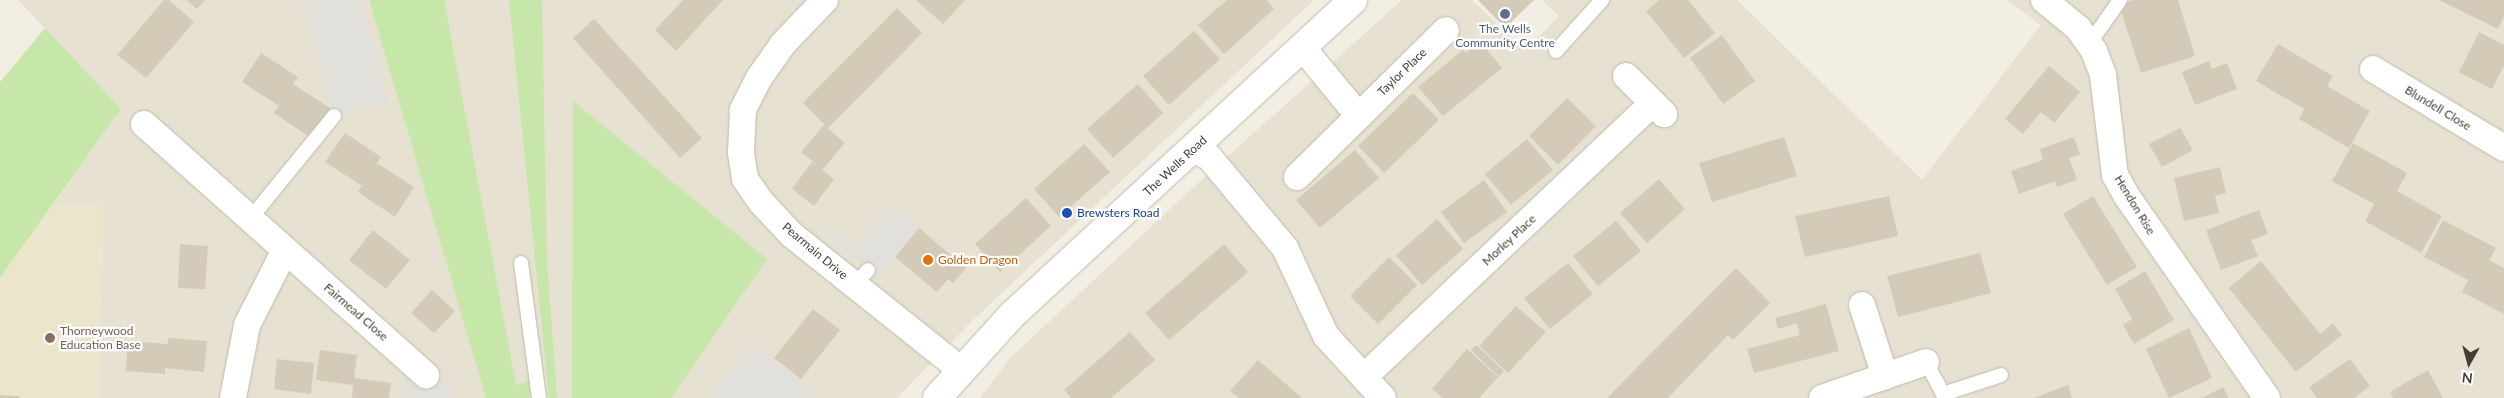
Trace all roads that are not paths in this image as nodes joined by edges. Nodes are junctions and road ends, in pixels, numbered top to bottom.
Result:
1 (825, 0) edge
2 (1353, 0) edge
3 (1602, 0) edge
4 (2044, 0) edge
5 (2120, 0) edge
6 (1446, 30) dead end
7 (2090, 44) junction
8 (1302, 47) junction
9 (1556, 51) dead end
10 (2373, 69) dead end
11 (1626, 76) dead end
12 (1358, 115) junction
13 (334, 116) dead end
14 (144, 124) dead end
15 (2504, 148) edge
16 (1193, 149) junction
17 (1297, 177) dead end
18 (250, 219) junction
19 (285, 250) junction
20 (520, 263) dead end
21 (1862, 305) dead end
22 (1926, 362) joint
23 (960, 370) junction
24 (426, 375) dead end
25 (2001, 375) dead end
26 (1885, 376) junction
27 (1364, 377) junction
28 (233, 398) edge
29 (539, 398) edge
30 (937, 398) edge
31 (1383, 398) edge
32 (1822, 398) edge
33 (2267, 398) edge

1 - 23 street, Pearmain Drive
2 - 8 street, The Wells Road
3 - 9 lane
4 - 7 street, Hendon Rise
5 - 7 lane
6 - 12 street, Taylor Place
7 - 33 street, Hendon Rise
8 - 12 street
8 - 16 street, The Wells Road
10 - 15 street, Blundell Close
11 - 27 street, Morley Place
12 - 17 street, Taylor Place
13 - 18 lane
14 - 18 street, Fairmead Close
16 - 23 street, The Wells Road
16 - 27 street
18 - 19 street, Fairmead Close
19 - 24 street, Fairmead Close
19 - 28 street
20 - 29 lane
21 - 26 street
22 - 25 lane
22 - 26 street
23 - 30 street, The Wells Road
26 - 32 street
27 - 31 street

